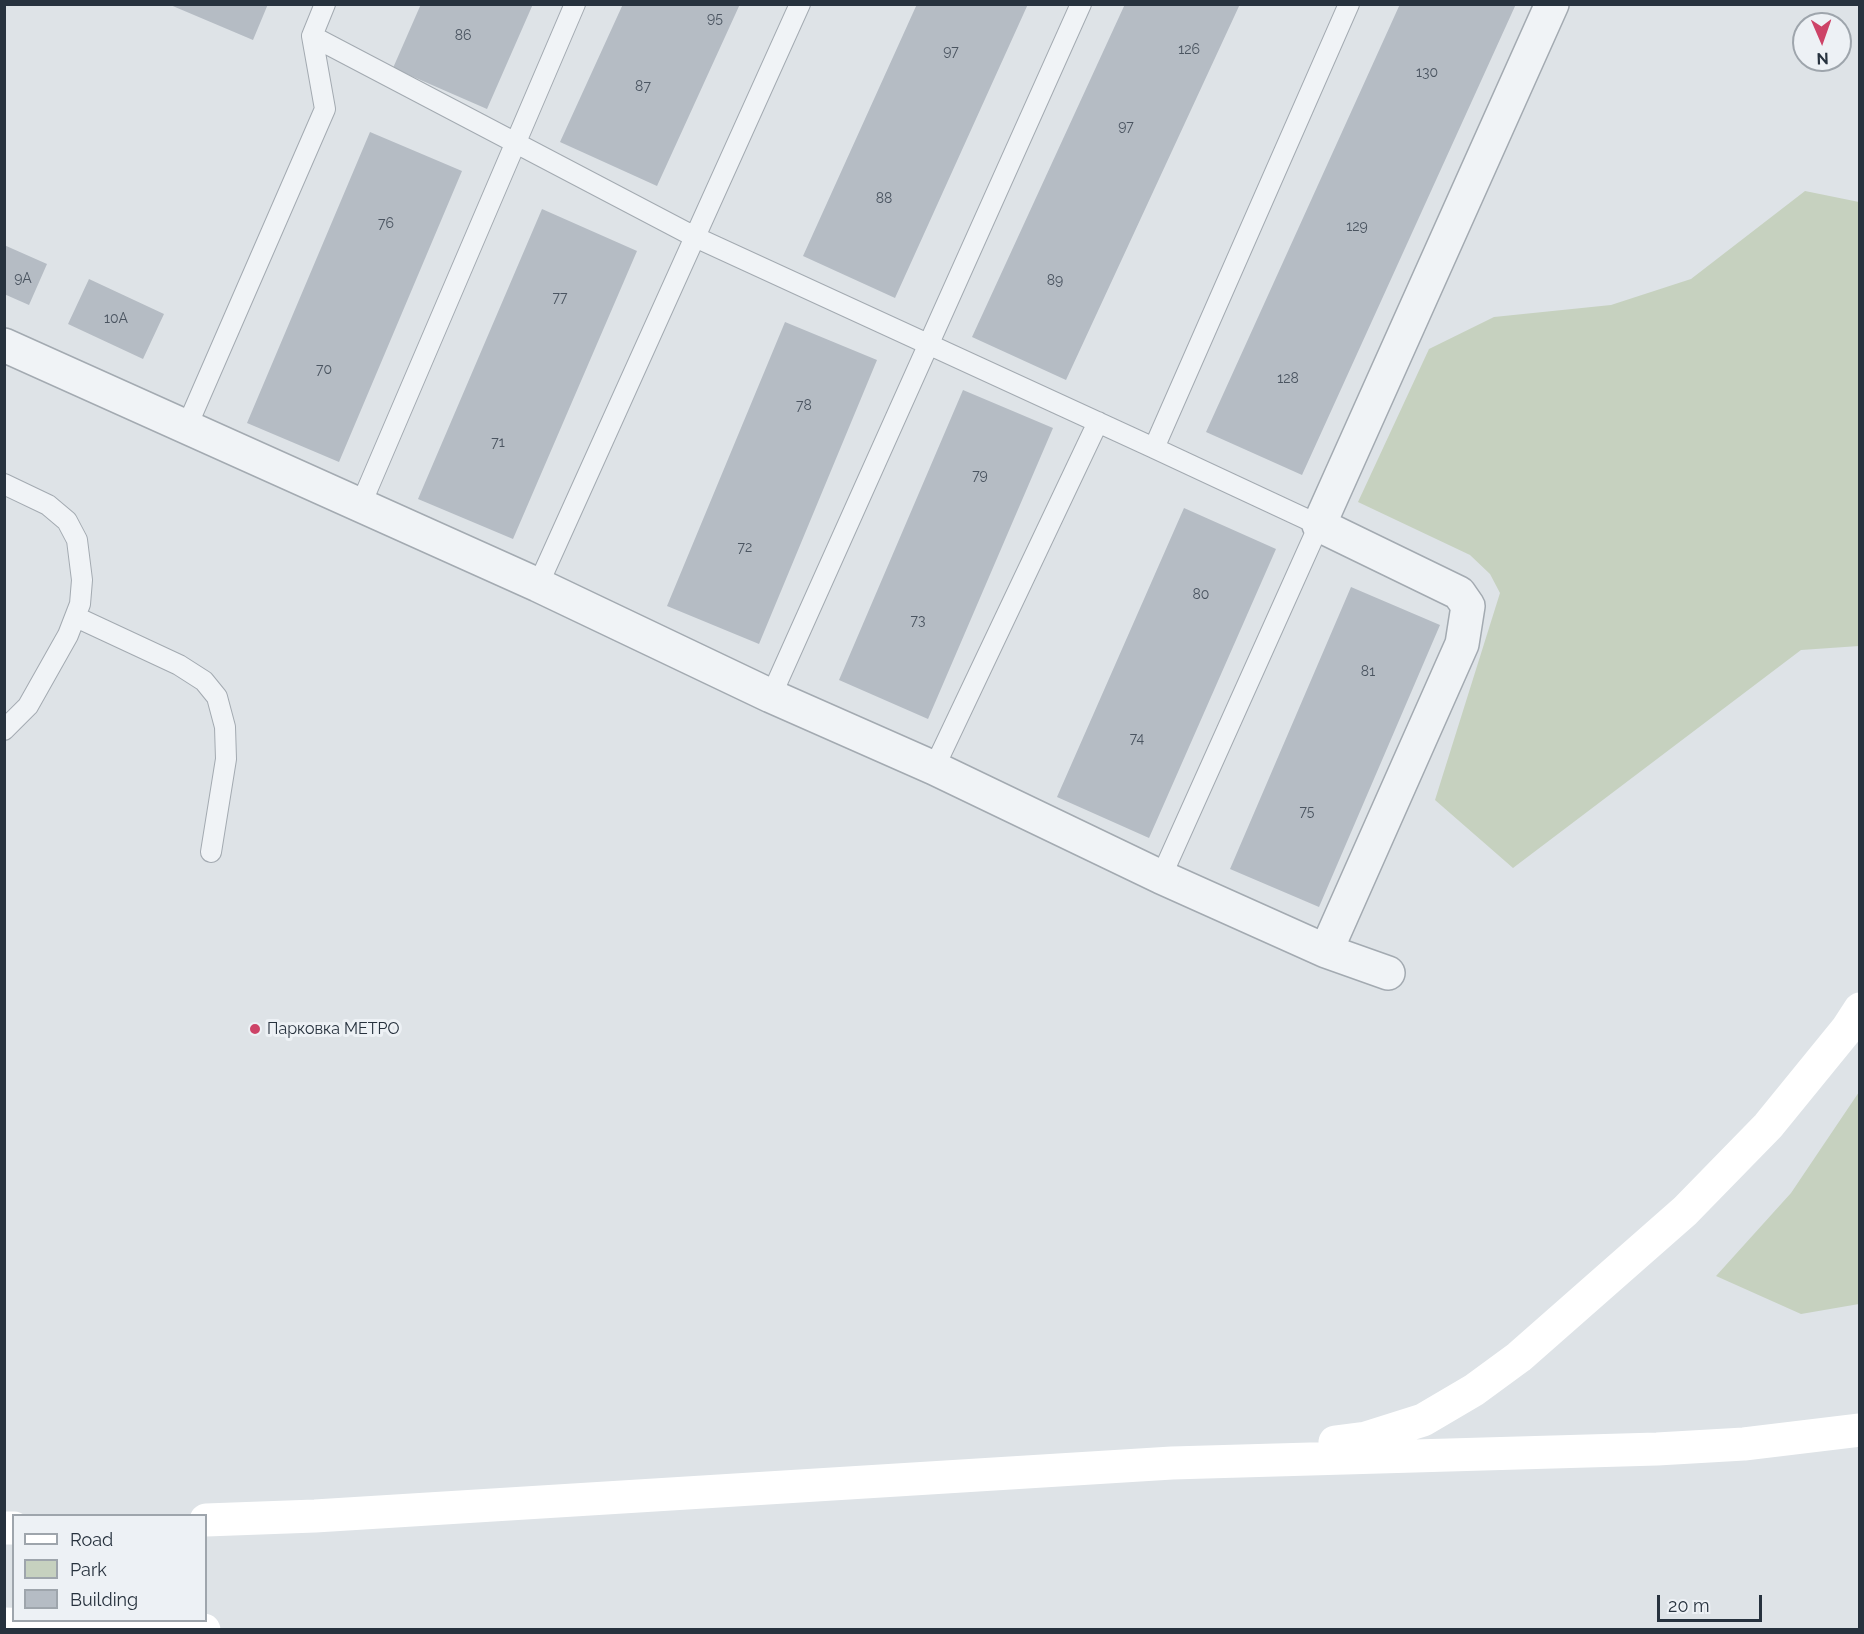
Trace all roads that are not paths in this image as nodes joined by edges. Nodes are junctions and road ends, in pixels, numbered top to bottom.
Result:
1 (325, 4) edge
2 (575, 4) edge
3 (800, 4) edge
4 (1081, 4) edge
5 (1349, 4) edge
6 (1552, 4) edge
7 (312, 36) junction
8 (514, 144) junction
9 (695, 237) junction
10 (4, 345) edge
11 (930, 345) junction
12 (1098, 422) junction
13 (186, 426) junction
14 (1154, 448) junction
15 (4, 484) edge
16 (361, 504) junction
17 (1319, 525) junction
18 (538, 585) junction
19 (76, 617) junction
20 (771, 696) junction
21 (4, 730) edge
22 (934, 768) junction
23 (212, 852) dead end
24 (1161, 877) junction
25 (1326, 951) junction
26 (1388, 973) dead end
27 (1860, 1009) edge
28 (1860, 1430) edge
29 (1172, 1462) junction
30 (207, 1520) edge
31 (4, 1624) edge
32 (204, 1629) edge

1 - 7 lane
2 - 8 lane
3 - 9 lane
4 - 11 lane
5 - 14 lane
6 - 17 street
7 - 8 lane
7 - 13 lane
8 - 9 lane
8 - 16 lane
9 - 11 lane
9 - 18 lane
10 - 13 street
11 - 12 lane
11 - 20 lane
12 - 14 lane
12 - 22 lane
13 - 16 street
14 - 17 lane
15 - 19 lane
16 - 18 street
17 - 24 lane
17 - 25 street
18 - 20 street
19 - 21 lane
19 - 23 lane
20 - 22 street
22 - 24 street
24 - 25 street
25 - 26 street
27 - 29 main road
28 - 29 main road
29 - 30 main road
31 - 32 main road

